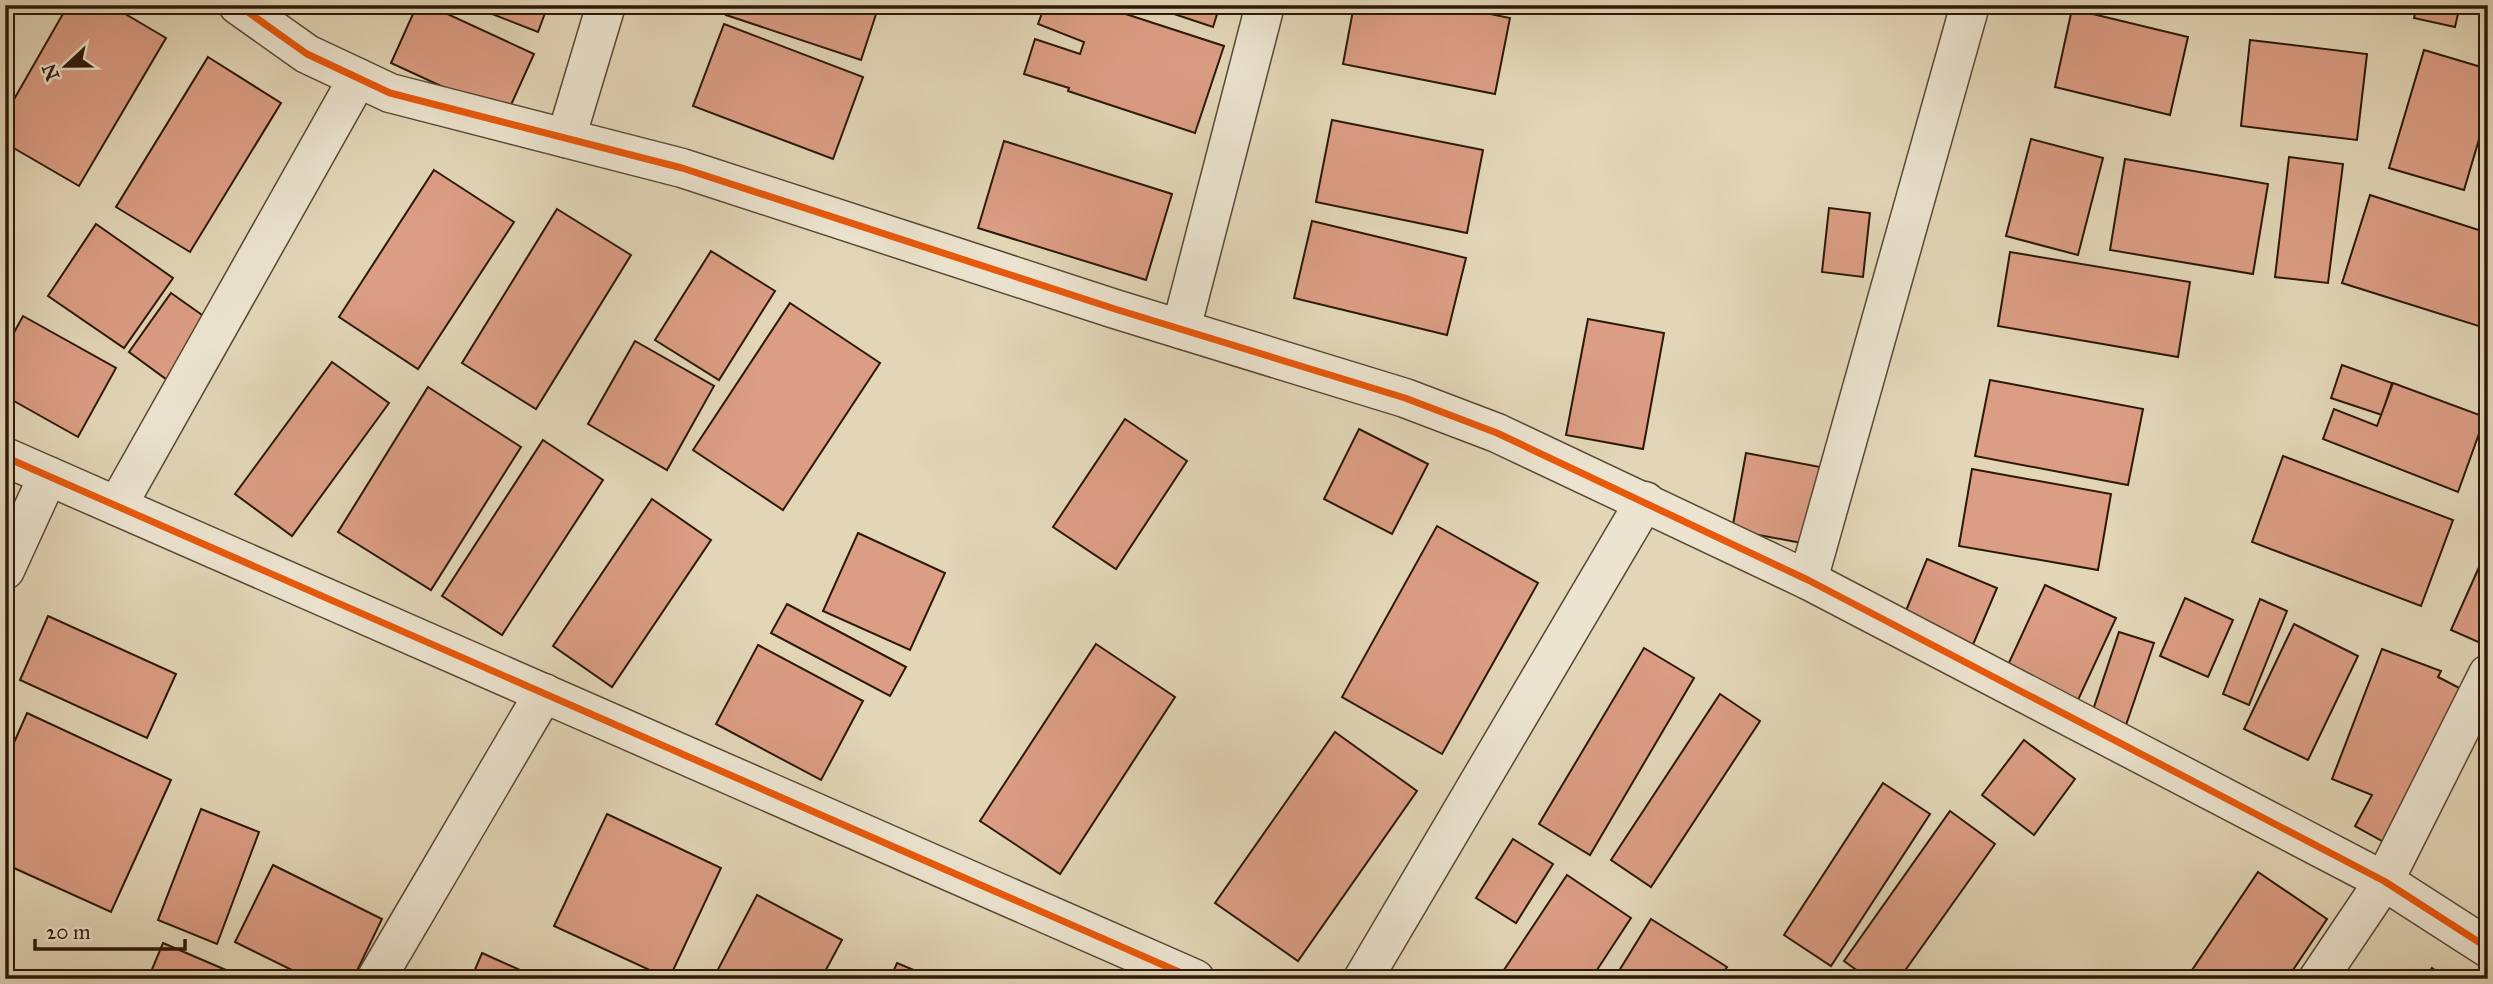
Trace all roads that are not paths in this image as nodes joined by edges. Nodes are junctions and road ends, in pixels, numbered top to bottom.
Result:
1 (238, 5) edge
2 (606, 5) edge
3 (1265, 5) edge
4 (1970, 5) edge
5 (358, 78) junction
6 (566, 138) junction
7 (1181, 328) junction
8 (5, 457) edge
9 (48, 476) junction
10 (1645, 501) junction
11 (117, 506) junction
12 (5, 570) edge
13 (1808, 580) junction
14 (2488, 674) edge
15 (544, 692) junction
16 (2384, 881) junction
17 (2488, 948) edge
18 (376, 979) edge
19 (1195, 979) edge
20 (1363, 979) edge
21 (2318, 979) edge

1 - 5 street
2 - 6 street
3 - 7 street
4 - 13 street
5 - 6 street
5 - 11 street
6 - 7 street
7 - 10 street
8 - 9 street
9 - 11 street
9 - 12 street
10 - 13 street
10 - 20 street
11 - 15 street
13 - 16 street
14 - 16 street
15 - 18 street
15 - 19 street
16 - 17 street
16 - 21 street

